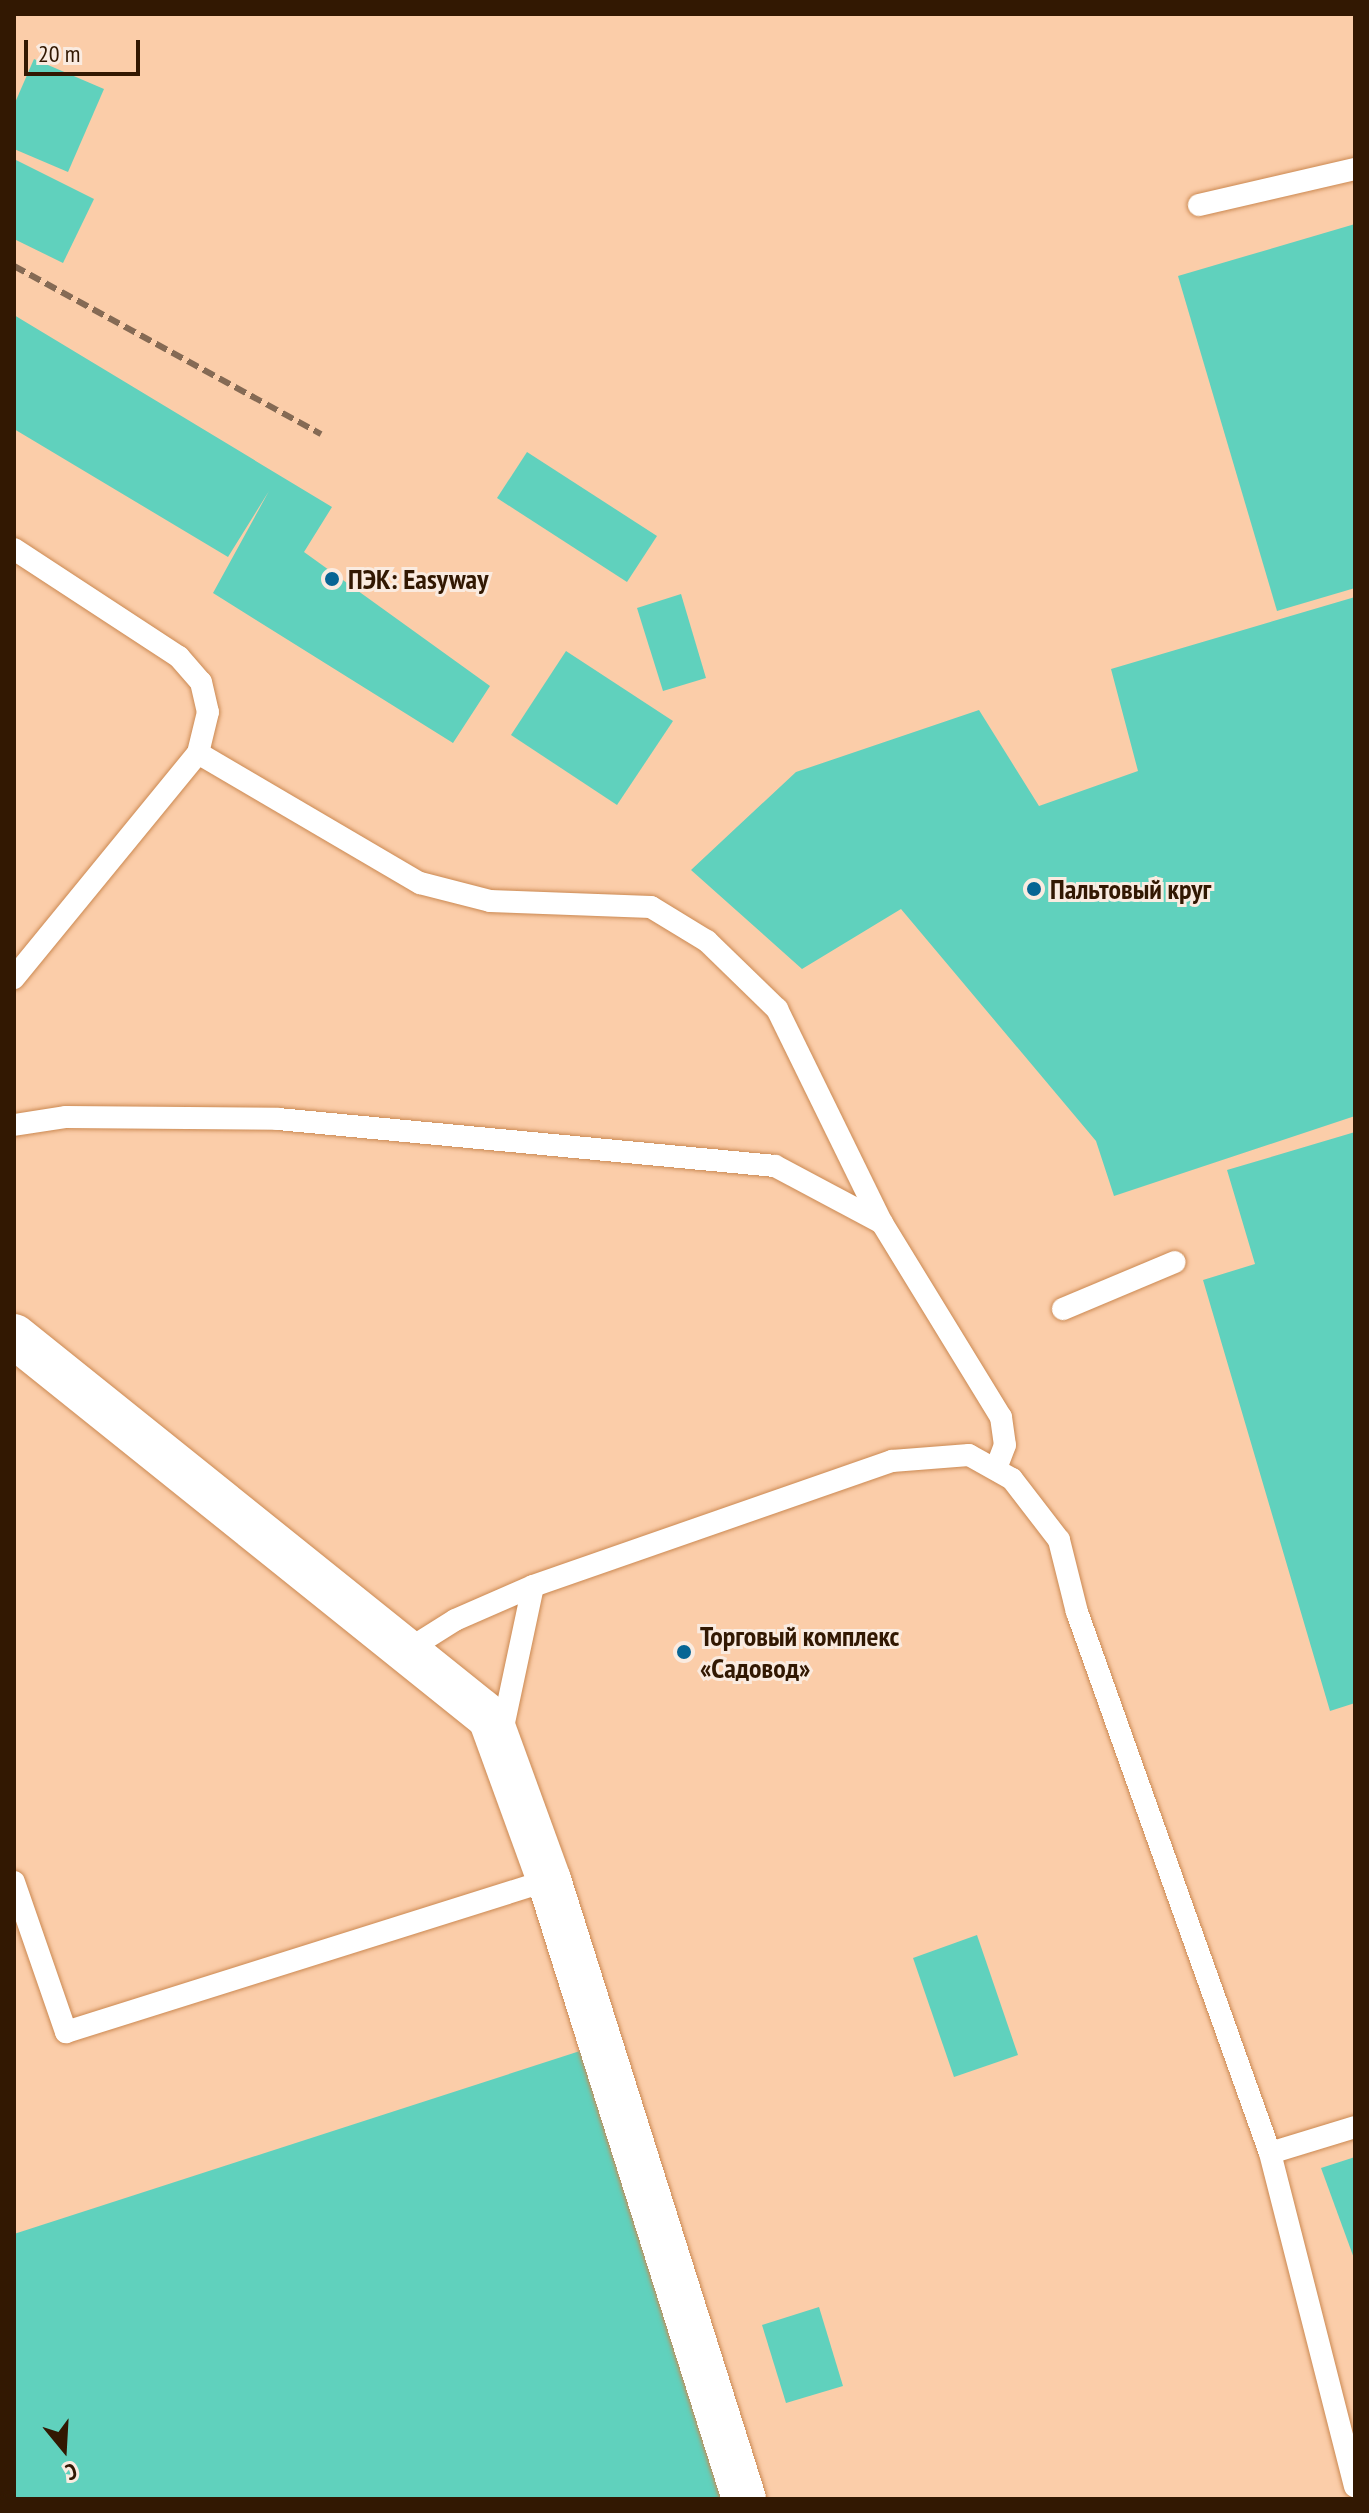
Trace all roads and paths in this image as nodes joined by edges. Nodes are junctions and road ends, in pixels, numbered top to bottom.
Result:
1 (1355, 169) edge
2 (1199, 205) dead end
3 (14, 549) edge
4 (198, 753) junction
5 (14, 978) edge
6 (14, 1125) edge
7 (882, 1223) junction
8 (1175, 1262) dead end
9 (1063, 1309) dead end
10 (14, 1336) edge
11 (996, 1468) junction
12 (533, 1586) junction
13 (409, 1649) junction
14 (501, 1739) junction
15 (549, 1880) junction
16 (14, 1882) edge
17 (1355, 2127) edge
18 (1270, 2153) junction
19 (1355, 2486) edge
20 (744, 2499) edge

1 - 2 lane
3 - 4 lane
4 - 5 lane
4 - 7 lane
6 - 7 lane
7 - 11 lane
8 - 9 lane
10 - 13 street
11 - 12 lane
11 - 18 lane
12 - 13 lane
12 - 14 lane
13 - 14 street
14 - 15 street
15 - 16 lane
15 - 20 street
17 - 18 lane
18 - 19 lane

